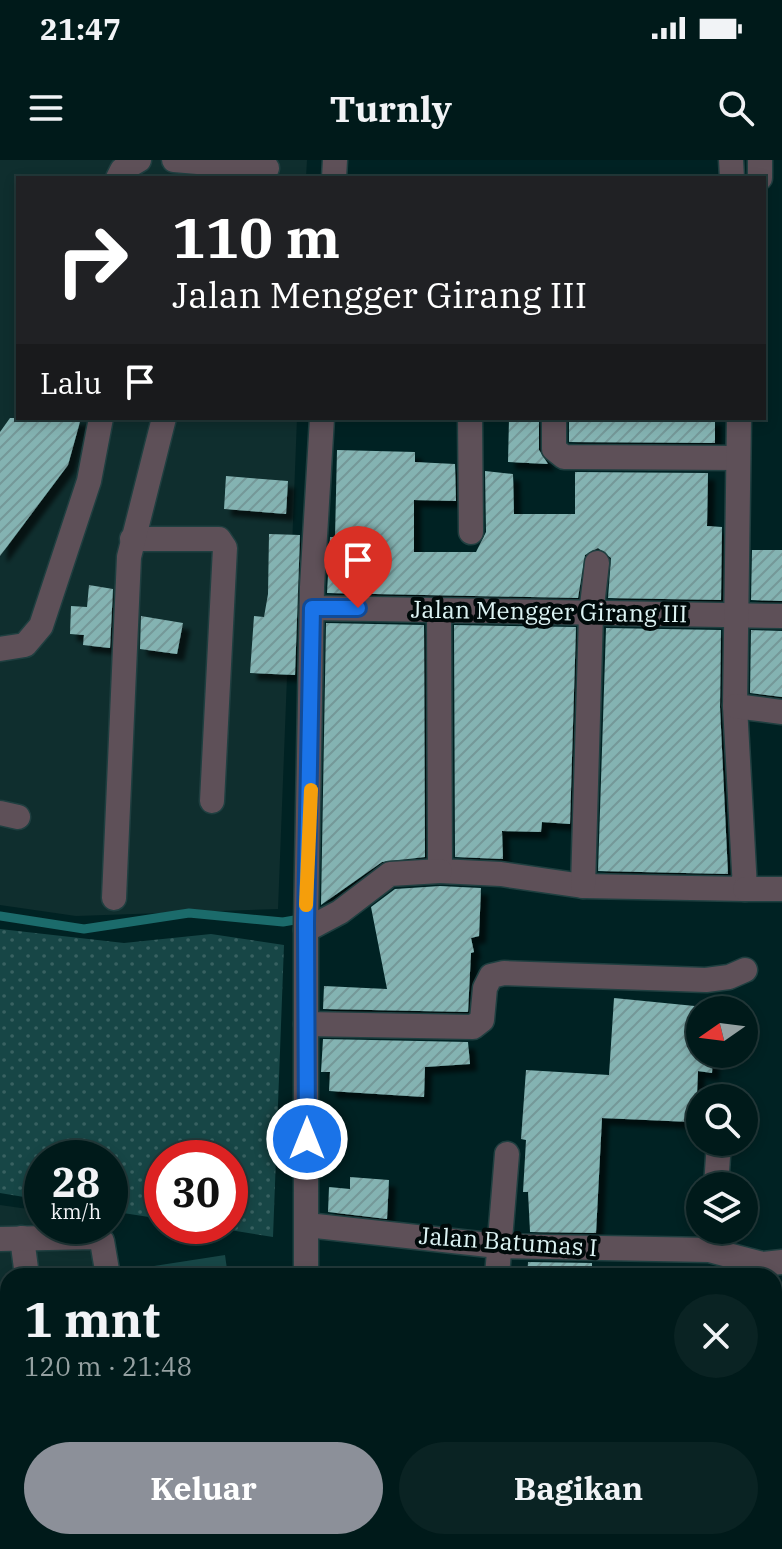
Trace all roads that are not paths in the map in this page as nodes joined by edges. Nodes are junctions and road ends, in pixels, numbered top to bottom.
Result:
1 (139, 160) edge
2 (186, 166) edge
3 (267, 168) dead end
4 (119, 176) edge
5 (101, 420) edge
6 (163, 420) edge
7 (322, 420) edge
8 (470, 420) edge
9 (554, 420) edge
10 (739, 420) edge
11 (738, 458) junction
12 (471, 532) dead end
13 (132, 539) junction
14 (597, 563) dead end
15 (312, 608) junction
16 (439, 611) junction
17 (591, 614) junction
18 (737, 615) junction
19 (782, 616) edge
20 (0, 649) edge
21 (735, 706) junction
22 (782, 712) edge
23 (212, 801) dead end
24 (440, 871) junction
25 (583, 886) junction
26 (745, 889) junction
27 (782, 889) edge
28 (114, 898) dead end
29 (306, 922) junction
30 (745, 970) dead end
31 (306, 1024) junction
32 (507, 1154) dead end
33 (307, 1225) junction
34 (11, 1239) edge
35 (686, 1241) edge
36 (719, 1244) edge
37 (498, 1246) junction
38 (24, 1268) edge
39 (107, 1268) edge
40 (306, 1268) edge
41 (497, 1268) edge
42 (770, 1268) edge

1 - 4 street
2 - 3 street
5 - 20 street
6 - 13 street
7 - 15 street
8 - 12 street
9 - 11 street
10 - 11 street
11 - 18 street
13 - 23 street
13 - 28 street
14 - 17 street
15 - 16 street, Jalan Mengger Girang III
15 - 29 street
16 - 17 street, Jalan Mengger Girang III
16 - 24 street
17 - 18 street, Jalan Mengger Girang III
17 - 25 street
18 - 19 street, Jalan Mengger Girang III
18 - 21 street
21 - 22 street
21 - 26 street
24 - 25 street
24 - 29 street
25 - 26 street
26 - 27 street
29 - 31 street
30 - 31 street
31 - 33 street
32 - 37 street
33 - 37 street, Jalan Batumas I
33 - 40 street
34 - 38 street
34 - 39 street
35 - 37 street, Jalan Batumas I
36 - 42 street, Jalan Batumas I
37 - 41 street

